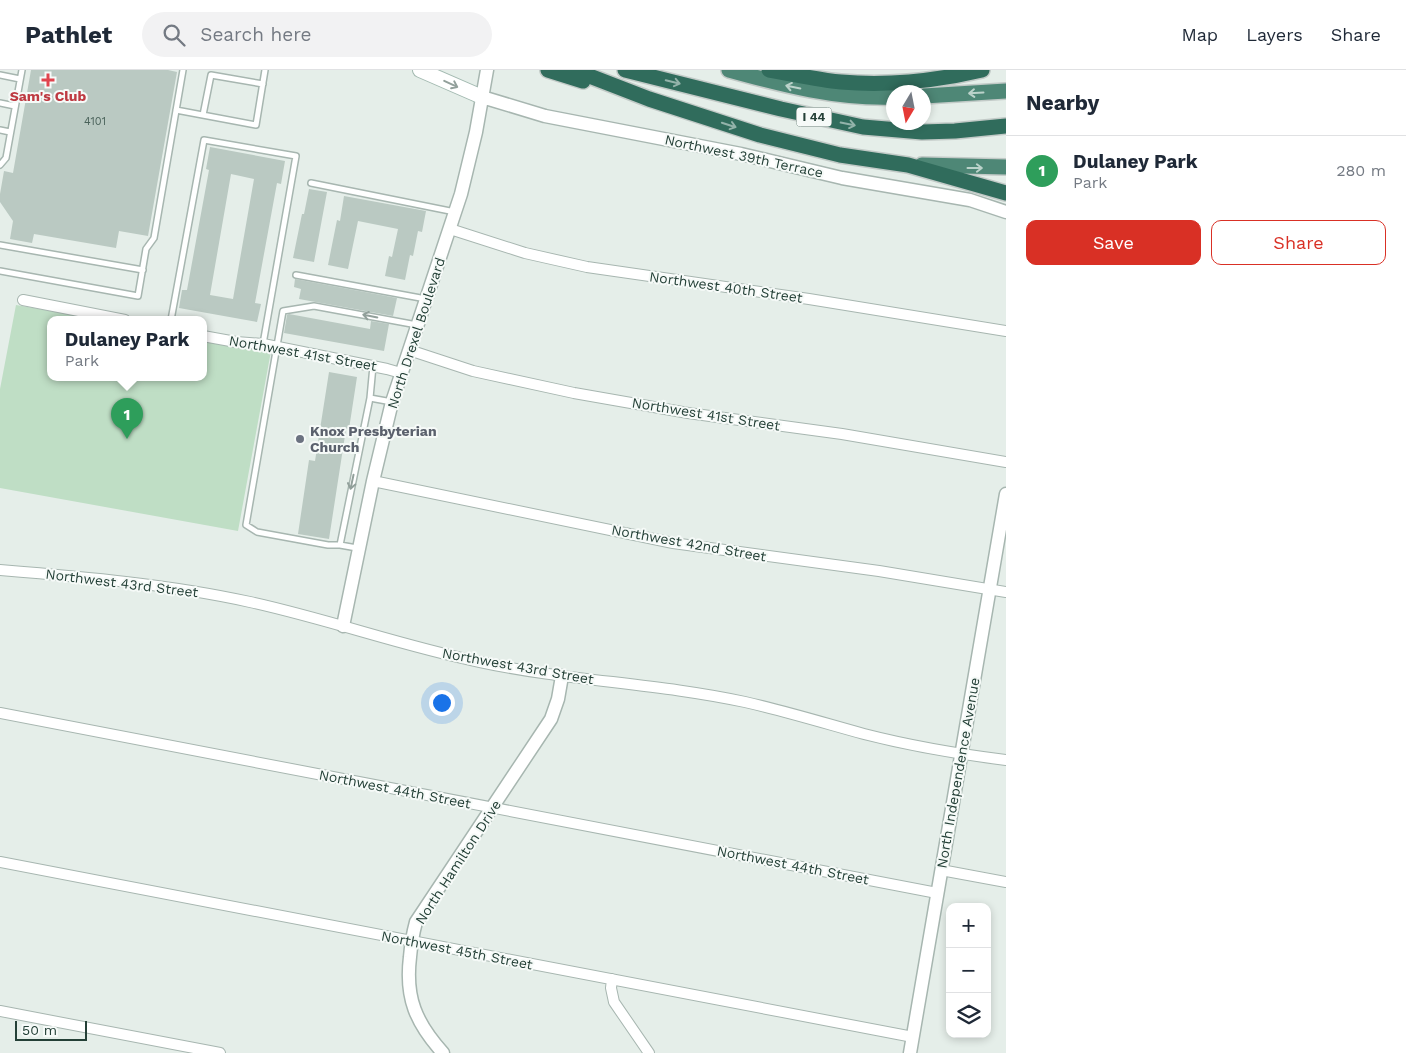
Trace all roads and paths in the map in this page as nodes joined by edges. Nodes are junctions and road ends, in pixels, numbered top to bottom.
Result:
1 (22, 70) edge
2 (182, 70) edge
3 (265, 70) edge
4 (420, 70) edge
5 (487, 70) edge
6 (548, 70) edge
7 (574, 70) edge
8 (625, 70) edge
9 (728, 70) edge
10 (769, 70) edge
11 (982, 70) edge
12 (0, 75) edge
13 (20, 79) junction
14 (263, 84) junction
15 (1006, 91) edge
16 (931, 96) edge
17 (482, 97) junction
18 (886, 97) edge
19 (649, 99) junction
20 (0, 103) edge
21 (15, 106) junction
22 (176, 110) junction
23 (203, 115) junction
24 (1006, 126) edge
25 (0, 130) edge
26 (10, 132) junction
27 (3, 158) edge
28 (908, 164) junction
29 (0, 165) edge
30 (1006, 167) edge
31 (311, 183) dead end
32 (1006, 193) edge
33 (455, 212) junction
34 (1006, 212) edge
35 (450, 229) junction
36 (0, 245) edge
37 (143, 270) junction
38 (0, 271) edge
39 (296, 275) dead end
40 (426, 299) junction
41 (23, 300) dead end
42 (105, 316) edge
43 (172, 316) edge
44 (418, 325) junction
45 (1006, 331) edge
46 (207, 337) edge
47 (263, 344) junction
48 (277, 347) junction
49 (409, 350) junction
50 (373, 366) junction
51 (401, 373) junction
52 (370, 398) junction
53 (392, 402) junction
54 (1006, 462) edge
55 (373, 481) junction
56 (1006, 494) edge
57 (340, 545) junction
58 (359, 549) junction
59 (0, 570) edge
60 (990, 590) junction
61 (1006, 592) edge
62 (343, 626) junction
63 (562, 676) junction
64 (0, 713) edge
65 (962, 753) junction
66 (1006, 760) edge
67 (493, 807) junction
68 (0, 862) edge
69 (942, 870) junction
70 (1006, 882) edge
71 (938, 892) junction
72 (412, 941) junction
73 (612, 979) junction
74 (0, 1011) edge
75 (913, 1037) junction
76 (220, 1053) edge
77 (443, 1053) edge
78 (649, 1053) edge
79 (910, 1053) edge

1 - 13 lane
2 - 22 lane
3 - 14 lane
4 -> 17 main road
5 - 17 street, North Drexel Boulevard
6 - 19 highway
7 - 19 highway
8 -> 24 highway, I 44
18 -> 9 highway
10 - 11 highway
12 - 13 lane
13 - 21 lane
14 - 23 lane
14 - 23 lane
15 -> 16 highway
17 - 33 street, North Drexel Boulevard
17 - 34 street, Northwest 39th Terrace
19 -> 28 highway
20 - 21 lane
21 - 26 lane
22 - 23 lane
22 - 37 lane
25 - 26 lane
26 - 27 lane
27 - 29 lane
28 -> 30 highway
28 - 32 highway
31 - 33 lane
33 - 35 street, North Drexel Boulevard
35 - 40 street, North Drexel Boulevard
35 - 45 street, Northwest 40th Street
36 - 37 lane
37 - 38 lane
39 - 40 lane
40 - 44 street, North Drexel Boulevard
41 - 42 street
43 - 47 lane
44 -> 48 lane
44 - 49 street, North Drexel Boulevard
46 - 47 street, Northwest 41st Street
47 - 48 street, Northwest 41st Street
48 - 50 street, Northwest 41st Street
48 - 57 lane
49 - 51 street, North Drexel Boulevard
49 - 54 street, Northwest 41st Street
50 - 51 street, Northwest 41st Street
50 - 52 lane
51 - 53 street, North Drexel Boulevard
52 - 53 lane
52 -> 57 lane
53 - 55 street, North Drexel Boulevard
55 - 58 street, North Drexel Boulevard
55 - 60 street, Northwest 42nd Street
56 - 60 street, North Independence Avenue
57 - 58 lane
58 - 62 street, North Drexel Boulevard
59 - 62 street, Northwest 43rd Street
60 - 61 street, Northwest 42nd Street
60 - 65 street, North Independence Avenue
62 - 63 street, Northwest 43rd Street
63 - 65 street, Northwest 43rd Street
63 - 67 street, North Hamilton Drive
64 - 67 street, Northwest 44th Street
65 - 66 street, Northwest 43rd Street
65 - 69 street, North Independence Avenue
67 - 71 street, Northwest 44th Street
67 - 72 street, North Hamilton Drive
68 - 72 street, Northwest 45th Street
69 - 70 street
69 - 71 street, North Independence Avenue
71 - 75 street, North Independence Avenue
72 - 73 street, Northwest 45th Street
72 - 77 street, North Hamilton Drive
73 - 75 street, Northwest 45th Street
73 - 78 street
74 - 76 street
75 - 79 street, North Independence Avenue

